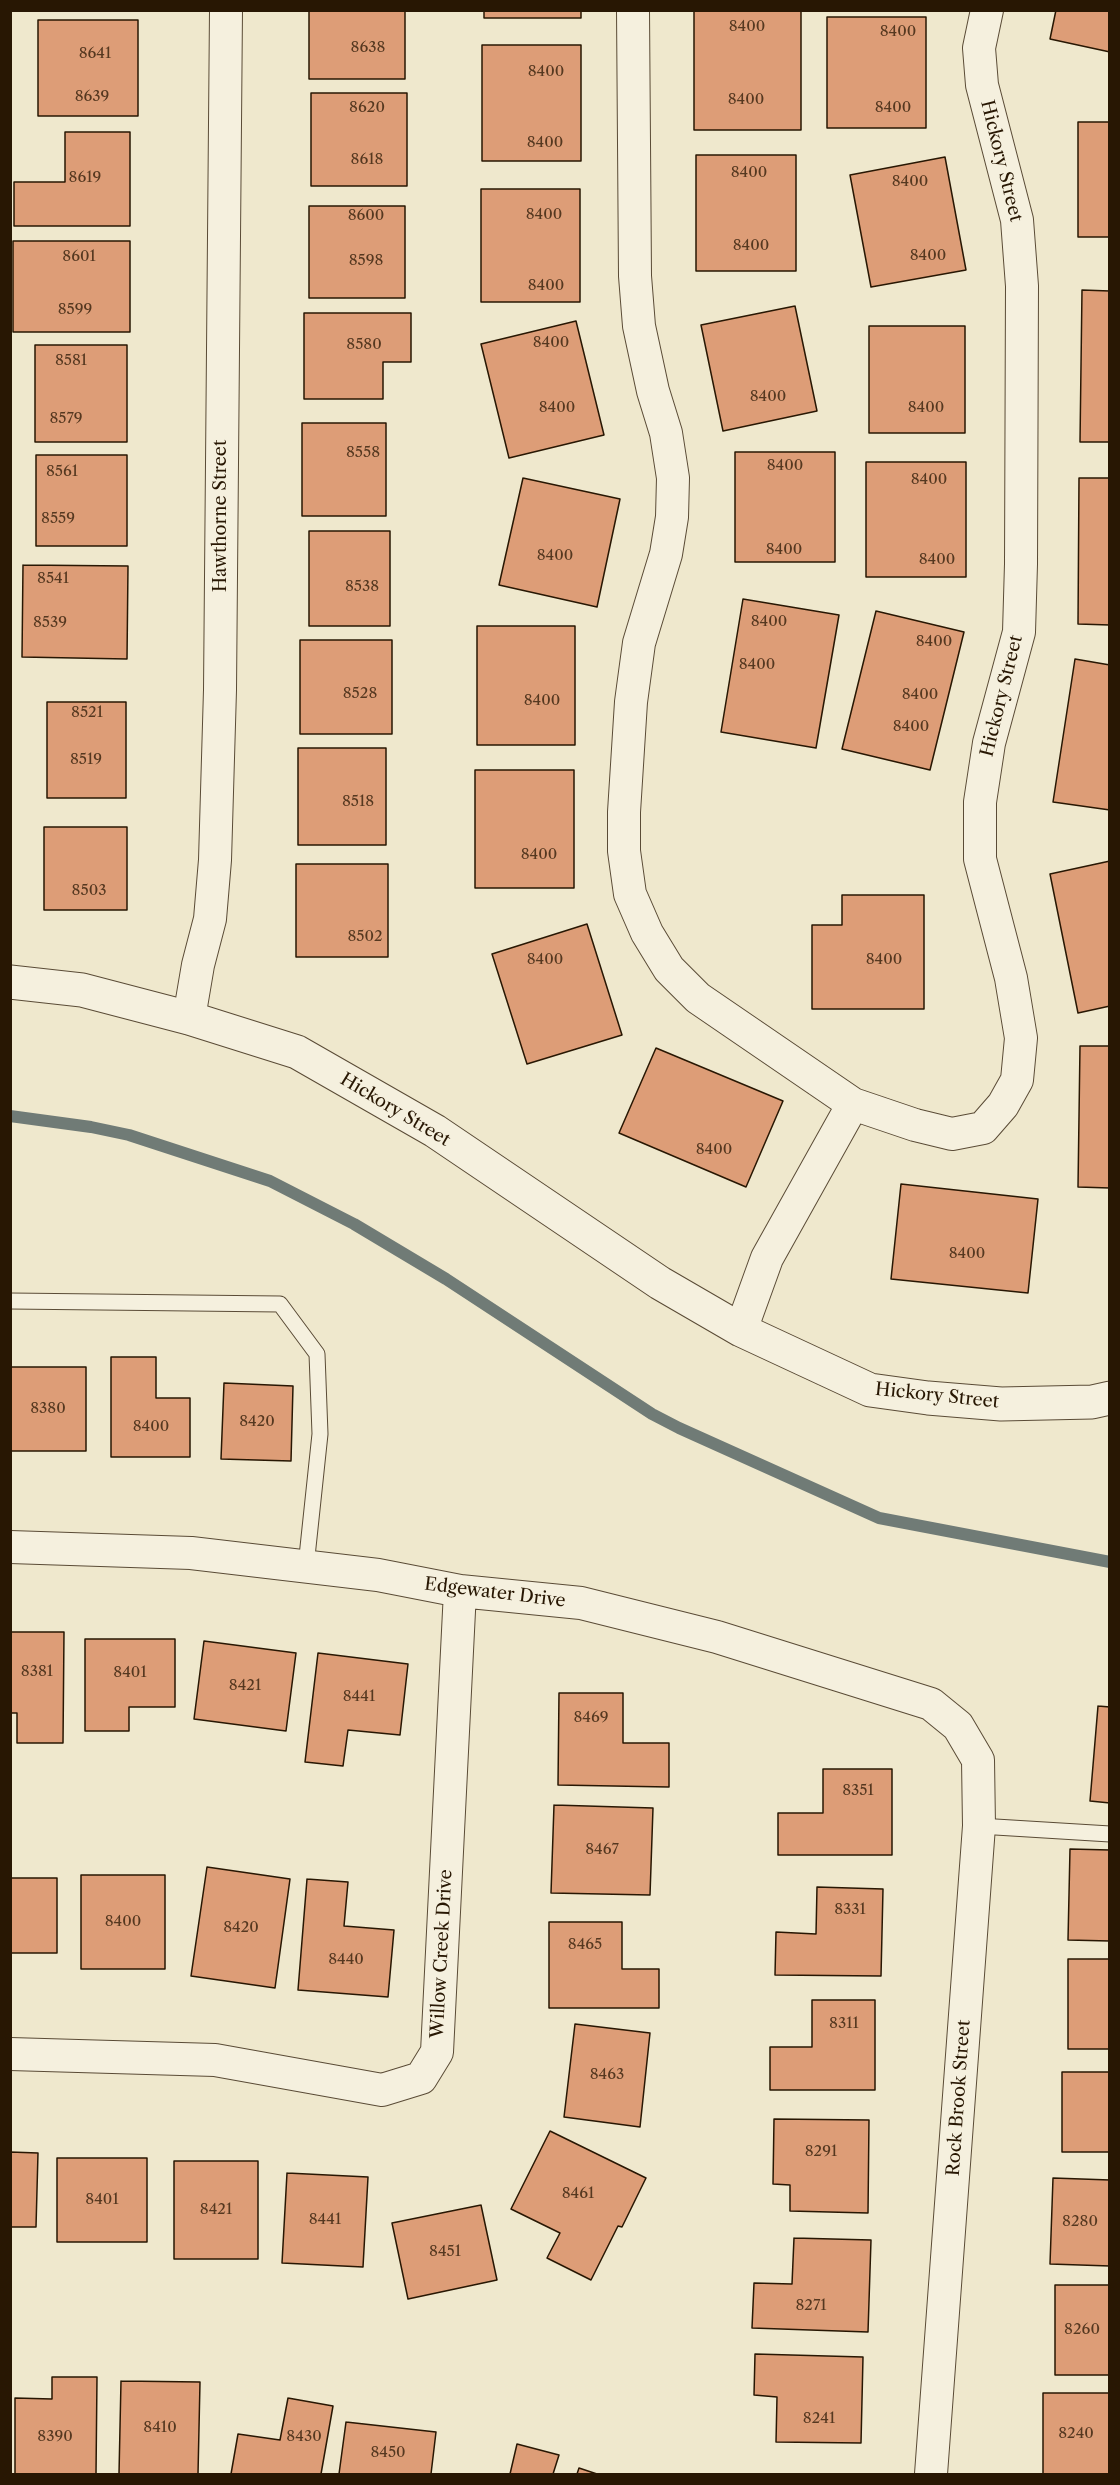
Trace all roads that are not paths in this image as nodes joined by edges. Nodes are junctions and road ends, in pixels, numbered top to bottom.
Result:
1 (226, 10) edge
2 (633, 10) edge
3 (987, 10) edge
4 (10, 982) edge
5 (189, 1018) junction
6 (853, 1104) junction
7 (10, 1301) edge
8 (741, 1330) junction
9 (1110, 1398) edge
10 (10, 1546) edge
11 (306, 1566) junction
12 (460, 1591) junction
13 (958, 1726) joint
14 (979, 1826) junction
15 (1110, 1834) edge
16 (10, 2054) edge
17 (931, 2475) edge

1 - 5 street, Hawthorne Street
2 - 6 street, Hickory Street
3 - 6 street, Hickory Street
4 - 5 street, Hickory Street
5 - 8 street, Hickory Street
6 - 8 street
7 - 11 lane
8 - 9 street, Hickory Street
10 - 11 street, Edgewater Drive
11 - 12 street, Edgewater Drive
12 - 13 street, Edgewater Drive
12 - 16 street, Willow Creek Drive
13 - 14 street, Rock Brook Street
14 - 15 lane
14 - 17 street, Rock Brook Street

